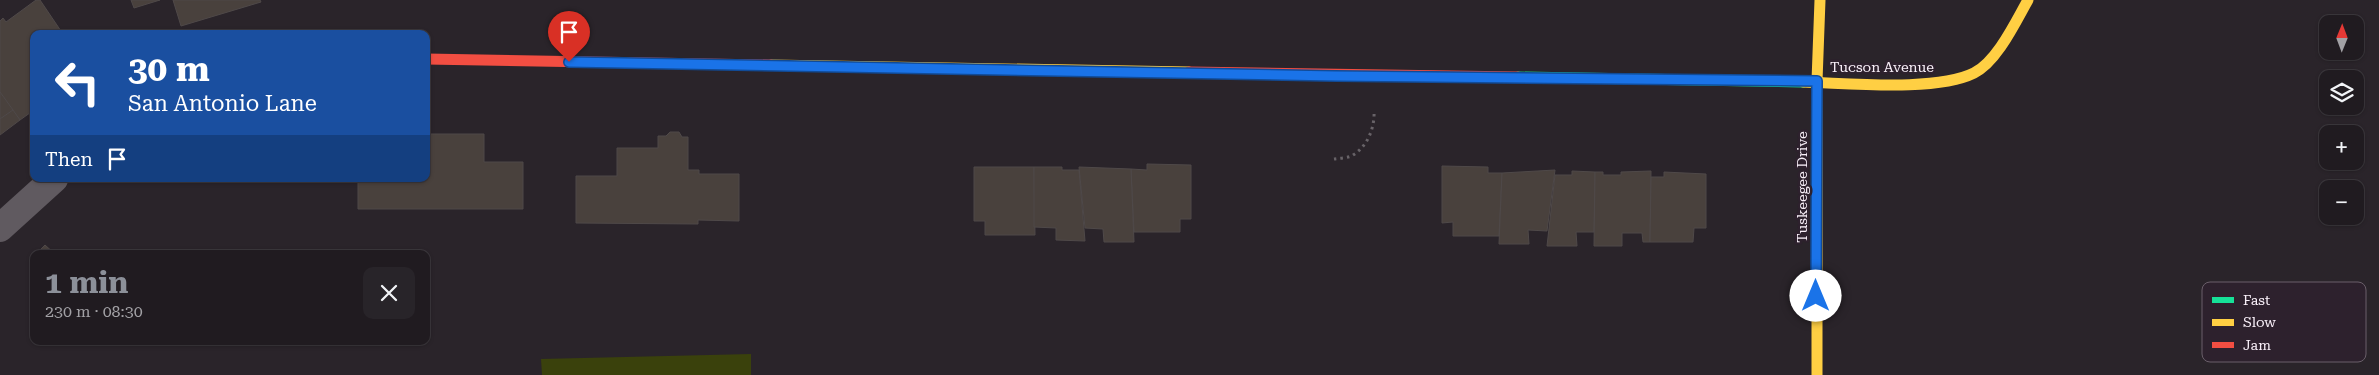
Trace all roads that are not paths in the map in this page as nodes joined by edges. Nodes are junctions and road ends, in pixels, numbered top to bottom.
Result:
1 (1820, 0) edge
2 (2028, 0) edge
3 (430, 59) edge
4 (1817, 81) junction
5 (51, 182) edge
6 (0, 228) edge
7 (1816, 375) edge

1 - 4 street, Tuskeegee Drive
2 - 4 street, Tucson Avenue
3 - 4 street, Tucson Avenue
4 - 7 street, Tuskeegee Drive
5 - 6 street

